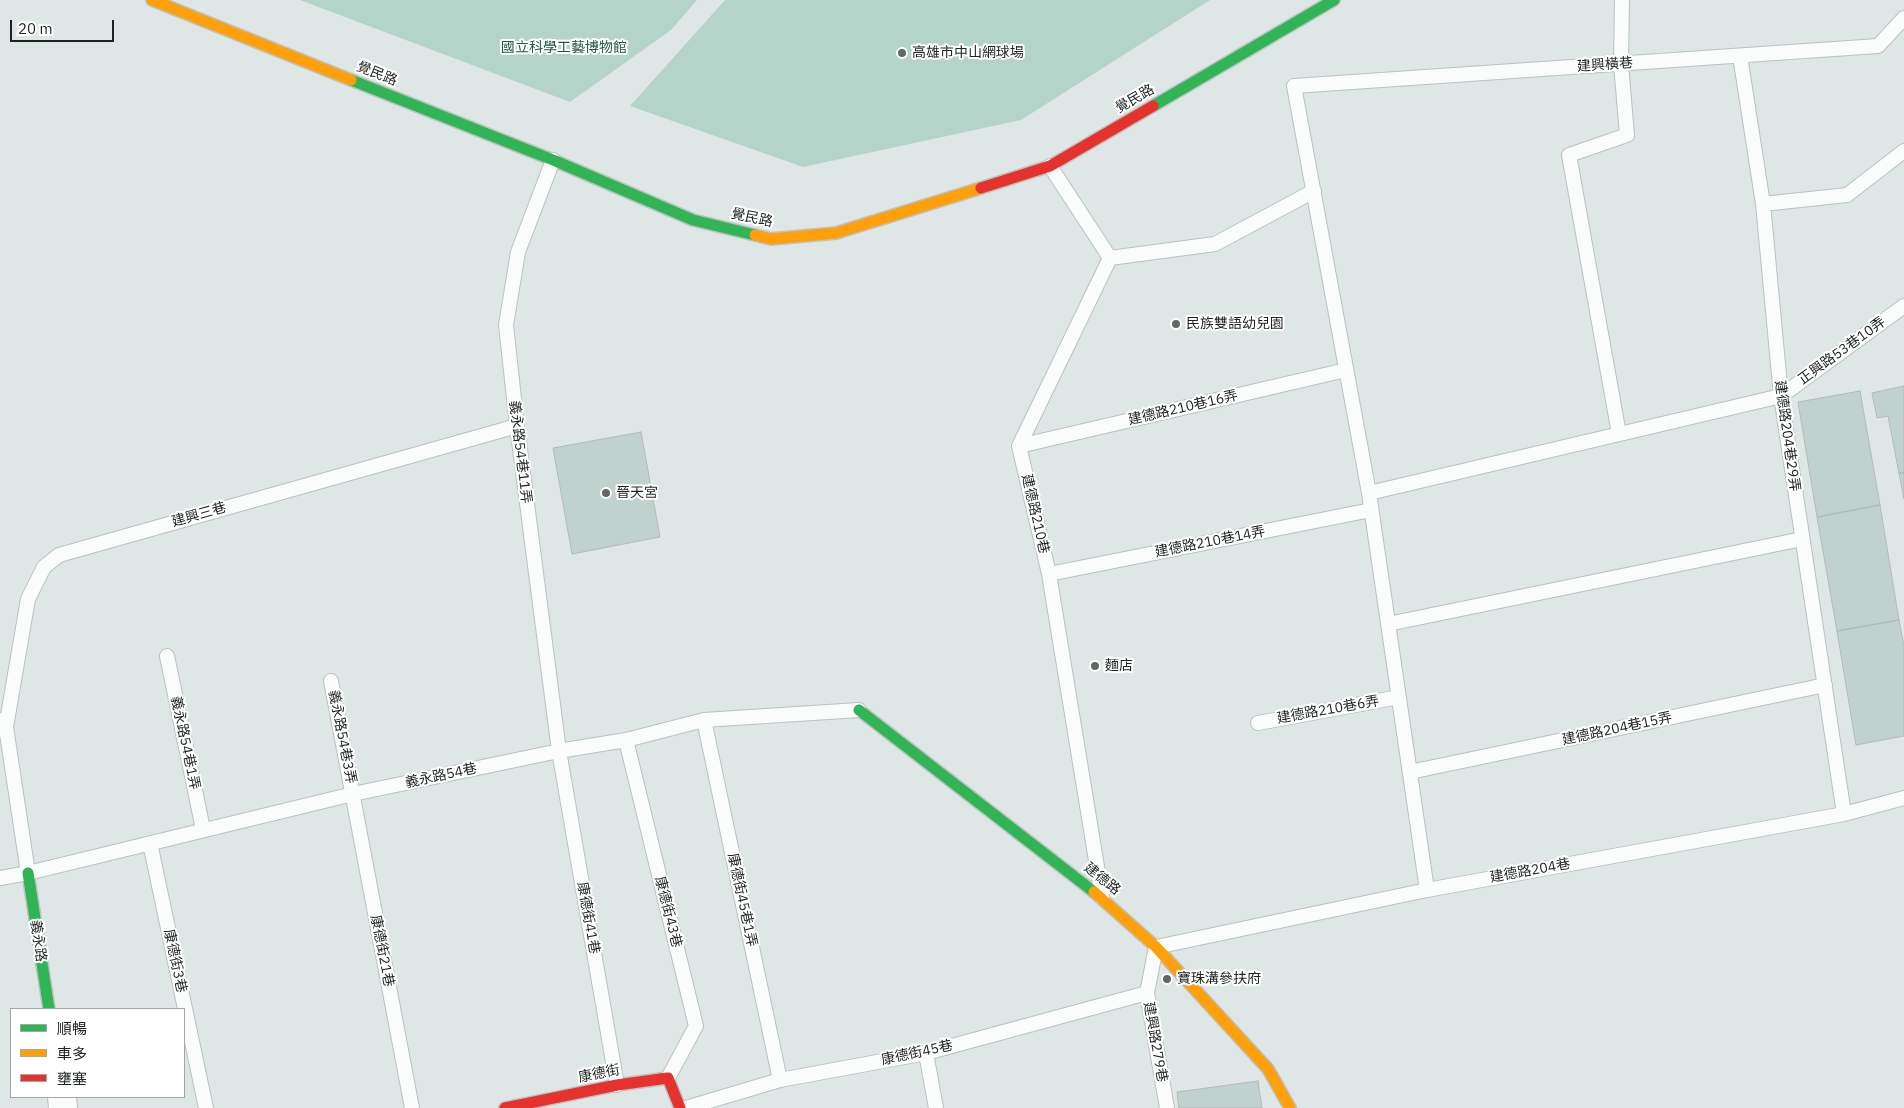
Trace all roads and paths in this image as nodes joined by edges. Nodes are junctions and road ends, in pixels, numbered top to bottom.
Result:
1 (152, 0) edge
2 (1334, 0) edge
3 (1622, 0) edge
4 (1904, 18) edge
5 (1740, 56) junction
6 (1621, 64) junction
7 (1904, 151) edge
8 (553, 160) junction
9 (1050, 166) junction
10 (1314, 191) junction
11 (1763, 204) junction
12 (1110, 258) junction
13 (1904, 306) edge
14 (1346, 370) junction
15 (1780, 396) junction
16 (517, 426) junction
17 (1619, 434) junction
18 (1019, 446) junction
19 (1369, 493) junction
20 (1371, 510) junction
21 (1802, 539) junction
22 (1049, 574) junction
23 (1388, 624) junction
24 (167, 656) dead end
25 (331, 681) dead end
26 (1825, 686) junction
27 (1399, 698) junction
28 (859, 710) joint
29 (704, 720) junction
30 (1258, 723) dead end
31 (3, 724) edge
32 (626, 740) junction
33 (559, 751) junction
34 (1410, 772) junction
35 (353, 794) junction
36 (1904, 798) edge
37 (1844, 814) junction
38 (204, 829) junction
39 (150, 843) junction
40 (28, 873) junction
41 (0, 878) edge
42 (1427, 890) junction
43 (1102, 898) junction
44 (1156, 947) junction
45 (1147, 993) junction
46 (49, 1008) edge
47 (185, 1008) edge
48 (185, 1009) edge
49 (926, 1053) junction
50 (668, 1078) junction
51 (780, 1080) junction
52 (617, 1085) junction
53 (577, 1101) edge
54 (206, 1108) edge
55 (412, 1108) edge
56 (506, 1108) edge
57 (680, 1108) edge
58 (686, 1108) edge
59 (936, 1108) edge
60 (1167, 1108) edge
61 (1290, 1108) edge

1 - 8 street, 覺民路
2 - 9 street, 覺民路
3 - 6 lane
4 - 5 lane, 建興橫巷
5 - 6 lane, 建興橫巷
5 - 11 lane, 建德路204巷29弄
6 - 10 lane, 建興橫巷
6 - 17 lane
7 - 11 lane
8 - 9 street, 覺民路
8 - 16 lane, 義永路54巷11弄
9 - 12 lane
10 - 12 lane
10 - 14 lane
11 - 15 lane, 建德路204巷29弄
12 - 18 lane
13 - 15 lane, 正興路53巷10弄
14 - 18 lane, 建德路210巷16弄
14 - 19 lane
15 - 17 lane
15 - 21 lane, 建德路204巷29弄
16 - 31 lane, 建興三巷
16 - 33 lane, 義永路54巷11弄
17 - 19 lane
18 - 22 lane, 建德路210巷
19 - 20 lane
20 - 22 lane, 建德路210巷14弄
20 - 23 lane
21 - 23 lane
21 - 26 lane, 建德路204巷29弄
22 - 43 lane, 建德路210巷
23 - 27 lane
24 - 38 lane, 義永路54巷1弄
25 - 35 lane, 義永路54巷3弄
26 - 34 lane, 建德路204巷15弄
26 - 37 lane, 建德路204巷29弄
27 - 30 lane, 建德路210巷6弄
27 - 34 lane
28 - 29 lane, 義永路54巷
28 - 43 street, 建德路
29 - 32 lane, 義永路54巷
29 - 51 lane, 康德街45巷1弄
31 - 40 lane, 建興三巷
32 - 33 lane, 義永路54巷
32 - 50 lane, 康德街43巷
33 - 35 lane, 義永路54巷
33 - 52 lane, 康德街41巷
34 - 42 lane
35 - 38 lane, 義永路54巷
35 - 55 lane, 康德街21巷
36 - 37 lane, 建德路204巷
37 - 42 lane, 建德路204巷
38 - 39 lane, 義永路54巷
39 - 40 lane, 義永路54巷
39 - 47 lane, 康德街3巷
40 - 41 lane, 義永路54巷
40 - 46 street, 義永路
42 - 44 lane, 建德路204巷
43 - 44 street, 建德路
44 - 45 lane, 建興路279巷
44 - 61 street, 建德路
45 - 49 lane, 康德街45巷
45 - 60 lane, 建興路279巷
48 - 54 lane, 康德街3巷
49 - 51 lane, 康德街45巷
49 - 59 lane
50 - 52 street, 康德街
50 - 57 street
51 - 58 lane, 康德街45巷
52 - 53 street, 康德街
53 - 56 street, 康德街

